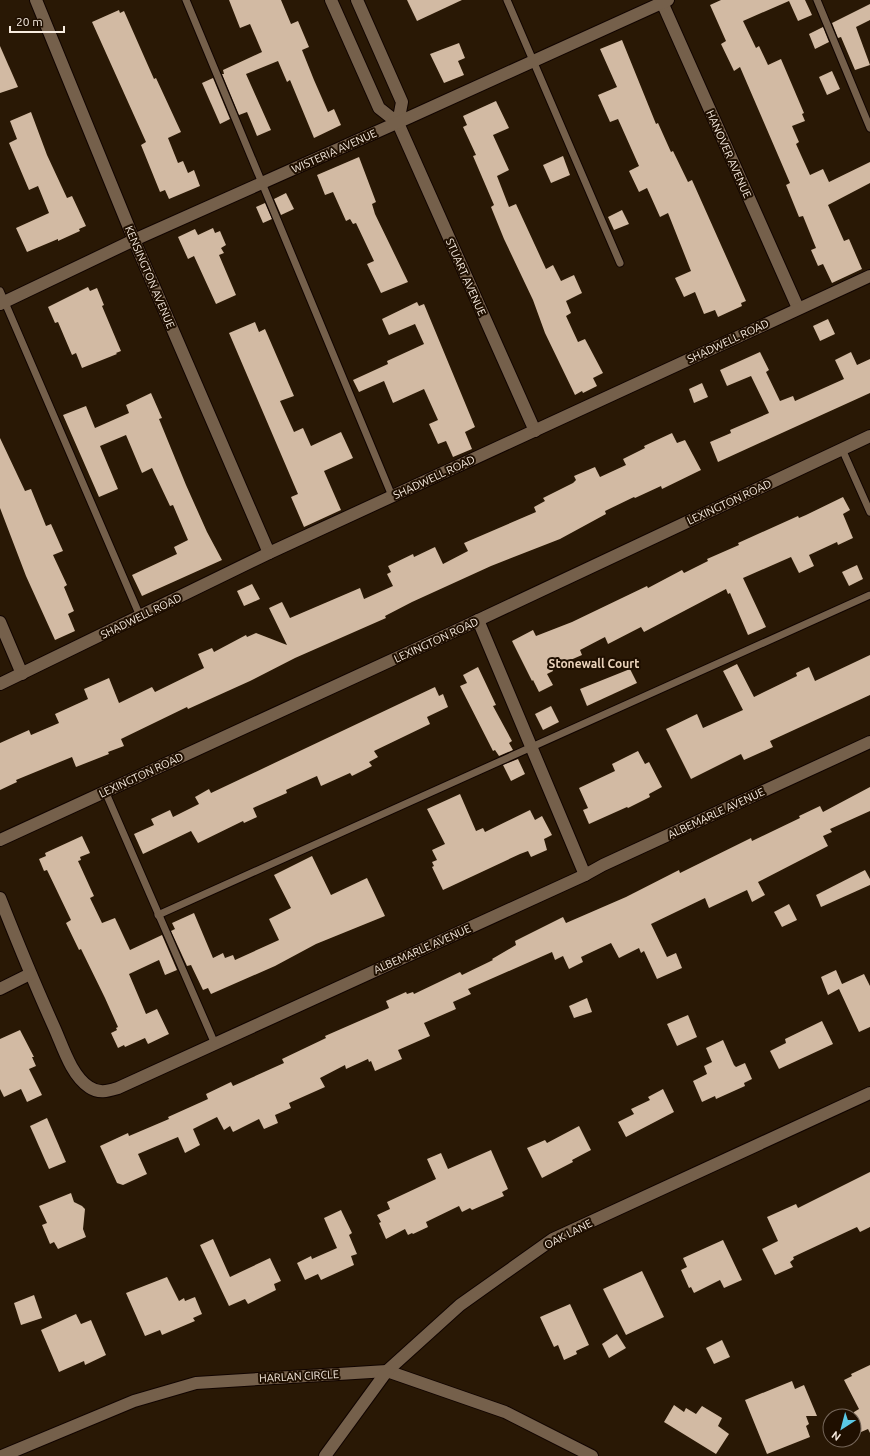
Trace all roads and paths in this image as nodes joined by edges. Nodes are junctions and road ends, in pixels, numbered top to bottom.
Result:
1 (36, 0) edge
2 (186, 0) edge
3 (330, 0) edge
4 (357, 0) edge
5 (507, 0) edge
6 (817, 0) edge
7 (664, 1) edge
8 (534, 61) junction
9 (398, 123) junction
10 (870, 128) edge
11 (262, 184) junction
12 (134, 240) junction
13 (620, 263) dead end
14 (870, 276) edge
15 (2, 299) edge
16 (798, 308) junction
17 (535, 431) junction
18 (870, 436) edge
19 (842, 449) junction
20 (392, 496) junction
21 (870, 512) edge
22 (269, 552) junction
23 (870, 595) edge
24 (140, 616) junction
25 (478, 620) junction
26 (0, 622) edge
27 (22, 674) junction
28 (0, 684) edge
29 (870, 742) edge
30 (532, 748) junction
31 (105, 791) junction
32 (0, 840) edge
33 (585, 875) junction
34 (0, 898) edge
35 (158, 915) junction
36 (30, 974) junction
37 (0, 989) edge
38 (215, 1044) junction
39 (870, 1093) edge
40 (386, 1371) junction
41 (2, 1456) edge
42 (325, 1456) edge
43 (592, 1456) edge

1 - 12 street, KENSINGTON AVENUE
2 - 11 lane
3 - 9 street, STUART AVENUE
4 - 9 street
5 - 8 lane
6 - 10 lane
7 - 8 street, WISTERIA AVENUE
7 - 16 street, HANOVER AVENUE
8 - 9 street, WISTERIA AVENUE
8 - 13 lane
9 - 11 street, WISTERIA AVENUE
9 - 17 street, STUART AVENUE
11 - 12 street, WISTERIA AVENUE
11 - 20 lane
12 - 15 street, WISTERIA AVENUE
12 - 22 street, KENSINGTON AVENUE
14 - 16 street, SHADWELL ROAD
15 - 24 lane
16 - 17 street, SHADWELL ROAD
17 - 20 street, SHADWELL ROAD
18 - 19 street, LEXINGTON ROAD
19 - 21 lane
19 - 25 street, LEXINGTON ROAD
20 - 22 street, SHADWELL ROAD
22 - 24 street, SHADWELL ROAD
23 - 30 lane
24 - 27 street, SHADWELL ROAD
25 - 30 street
25 - 31 street, LEXINGTON ROAD
26 - 27 street
27 - 28 street, SHADWELL ROAD
29 - 33 street, ALBEMARLE AVENUE
30 - 33 street
30 - 35 lane
31 - 32 street, LEXINGTON ROAD
31 - 35 lane
33 - 38 street, ALBEMARLE AVENUE
34 - 36 street
35 - 38 lane
36 - 37 street
36 - 38 street, ALBEMARLE AVENUE
39 - 40 street, OAK LANE
40 - 41 street, HARLAN CIRCLE
40 - 42 street, OAK LANE
40 - 43 street, HARLAN CIRCLE

